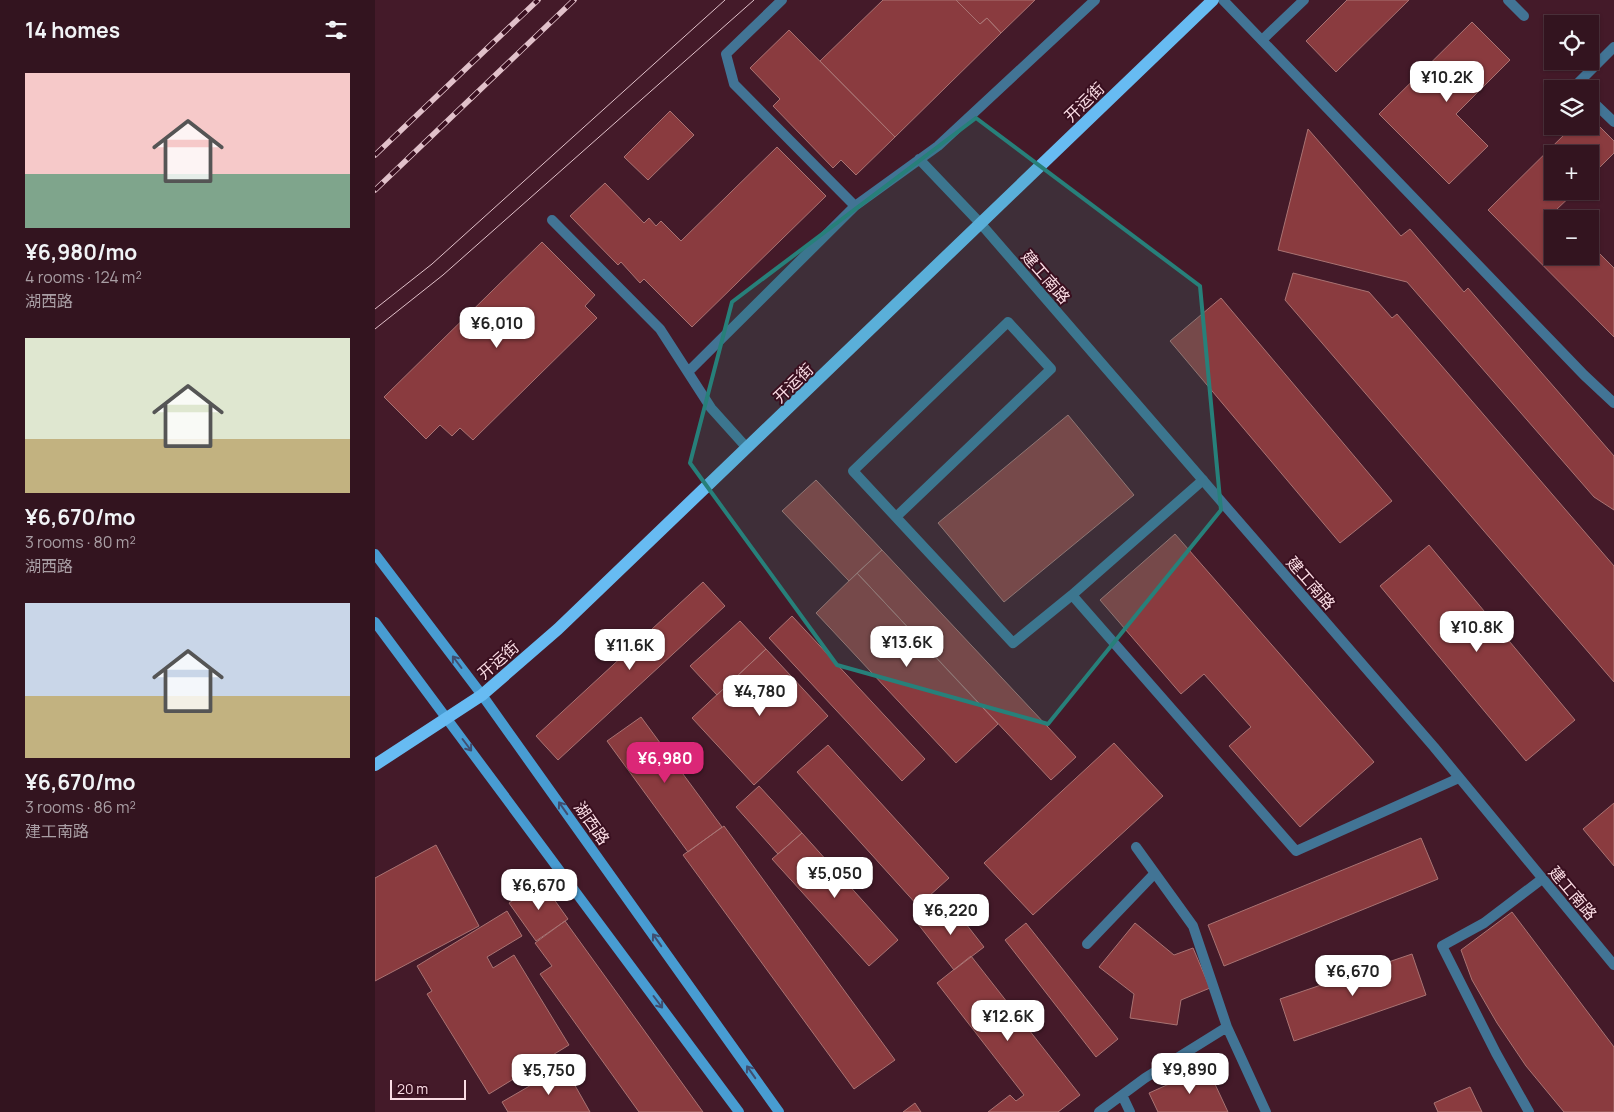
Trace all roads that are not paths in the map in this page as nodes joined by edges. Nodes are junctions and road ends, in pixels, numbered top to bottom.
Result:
1 (782, 0) edge
2 (1095, 0) edge
3 (1213, 0) edge
4 (1223, 0) edge
5 (1304, 0) edge
6 (1508, 0) edge
7 (1524, 16) dead end
8 (1262, 40) junction
9 (1614, 46) edge
10 (1581, 80) edge
11 (1599, 108) edge
12 (1614, 122) edge
13 (919, 159) junction
14 (855, 206) junction
15 (552, 220) dead end
16 (981, 224) junction
17 (688, 372) junction
18 (1614, 403) edge
19 (747, 448) junction
20 (1203, 480) junction
21 (896, 516) junction
22 (375, 554) edge
23 (1072, 596) junction
24 (375, 622) edge
25 (482, 695) junction
26 (448, 719) junction
27 (375, 765) edge
28 (1459, 778) junction
29 (1136, 847) dead end
30 (1155, 874) junction
31 (1542, 879) junction
32 (1087, 944) dead end
33 (1614, 965) edge
34 (1227, 1027) junction
35 (1123, 1095) junction
36 (739, 1112) edge
37 (779, 1112) edge
38 (1099, 1112) edge
39 (1130, 1112) edge
40 (1266, 1112) edge
41 (1529, 1112) edge

1 - 14 street
2 - 13 street
3 - 16 main road, 开运街
4 - 8 street
5 - 8 street
6 - 7 street
8 - 18 street
9 - 10 street
11 - 12 street
13 - 14 street
13 - 16 street, 建工南路
14 - 17 street
15 - 17 street
16 - 19 main road, 开运街
16 - 20 street, 建工南路
17 - 19 street
19 - 25 main road, 开运街
20 - 23 street
20 - 28 street, 建工南路
21 - 21 street
21 - 23 street
25 -> 22 main road, 湖西路
23 - 28 street
24 - 26 main road
25 - 26 main road, 开运街
37 -> 25 main road, 湖西路
26 - 27 main road, 开运街
26 -> 36 main road
28 - 31 street, 建工南路
29 - 30 street
30 - 32 street
30 - 34 street
31 - 33 street, 建工南路
31 - 41 street
34 - 35 street
34 - 40 street
35 - 38 street
35 - 39 street

